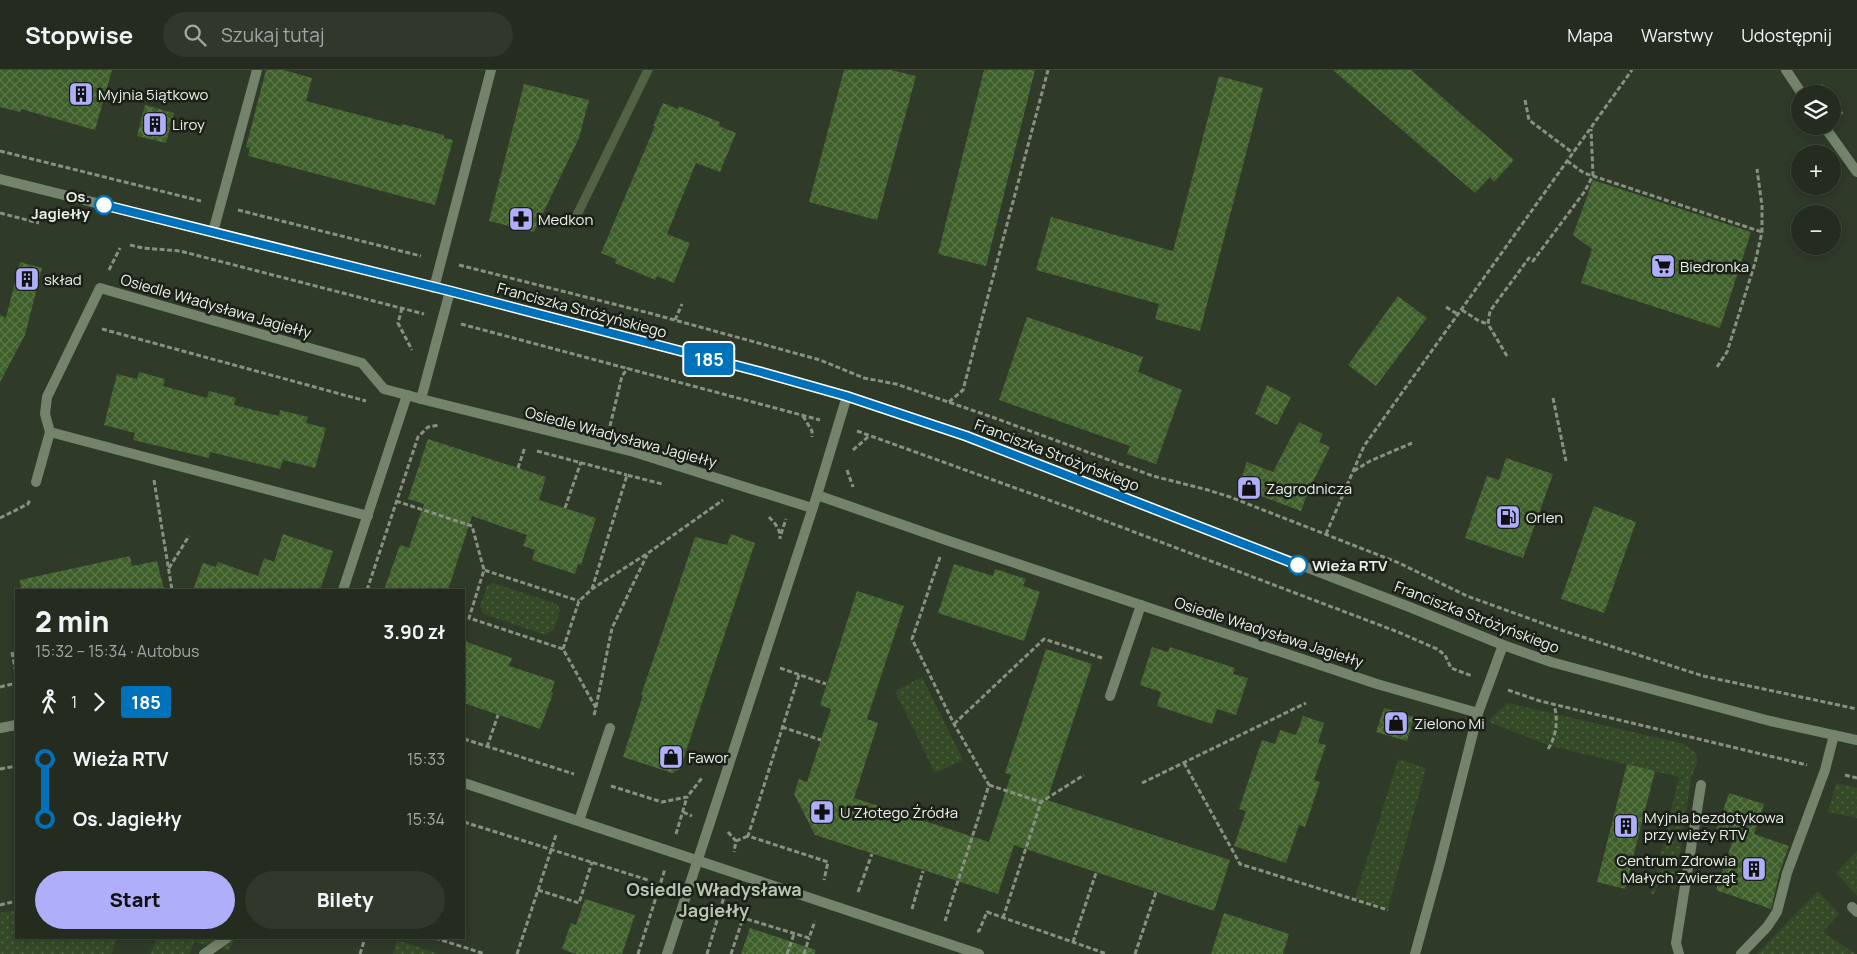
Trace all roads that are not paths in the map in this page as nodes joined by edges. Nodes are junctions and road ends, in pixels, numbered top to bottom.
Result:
1 (257, 70) edge
2 (491, 70) edge
3 (1786, 70) edge
4 (1796, 85) edge
5 (1830, 135) edge
6 (1857, 172) edge
7 (0, 180) edge
8 (213, 232) junction
9 (434, 288) junction
10 (450, 291) junction
11 (407, 395) junction
12 (846, 396) junction
13 (421, 399) junction
14 (50, 432) junction
15 (36, 482) road end
16 (817, 495) junction
17 (812, 508) junction
18 (368, 516) junction
19 (343, 589) edge
20 (1140, 605) junction
21 (1503, 646) junction
22 (1110, 696) dead end
23 (1478, 713) junction
24 (15, 725) edge
25 (0, 728) edge
26 (610, 728) dead end
27 (1834, 735) junction
28 (1857, 740) edge
29 (465, 783) edge
30 (1701, 785) dead end
31 (579, 821) junction
32 (697, 860) junction
33 (226, 939) edge
34 (204, 954) edge
35 (667, 954) edge
36 (979, 954) edge
37 (1415, 954) edge
38 (1679, 954) edge
39 (1741, 954) edge

1 - 8 street
2 - 9 street
3 - 4 street
5 - 6 street
7 - 8 street, Franciszka Stróżyńskiego
8 - 9 street, Franciszka Stróżyńskiego
9 - 10 street, Franciszka Stróżyńskiego
10 - 12 street, Franciszka Stróżyńskiego
10 - 13 street
11 - 13 street, Osiedle Władysława Jagiełły
11 - 14 street, Osiedle Władysława Jagiełły
11 - 18 street
12 - 16 street
12 - 21 street, Franciszka Stróżyńskiego
13 - 17 street, Osiedle Władysława Jagiełły
14 - 15 street, Osiedle Władysława Jagiełły
14 - 18 street
16 - 17 street
16 - 20 street, Osiedle Władysława Jagiełły
17 - 32 street
18 - 19 street
20 - 22 street
20 - 23 street, Osiedle Władysława Jagiełły
21 - 23 street
21 - 27 street, Franciszka Stróżyńskiego
23 - 37 street
24 - 25 street
26 - 31 street
27 - 28 street, Franciszka Stróżyńskiego
27 - 39 street
29 - 31 street
30 - 38 street
31 - 32 street
32 - 35 street
32 - 36 street
33 - 34 street

